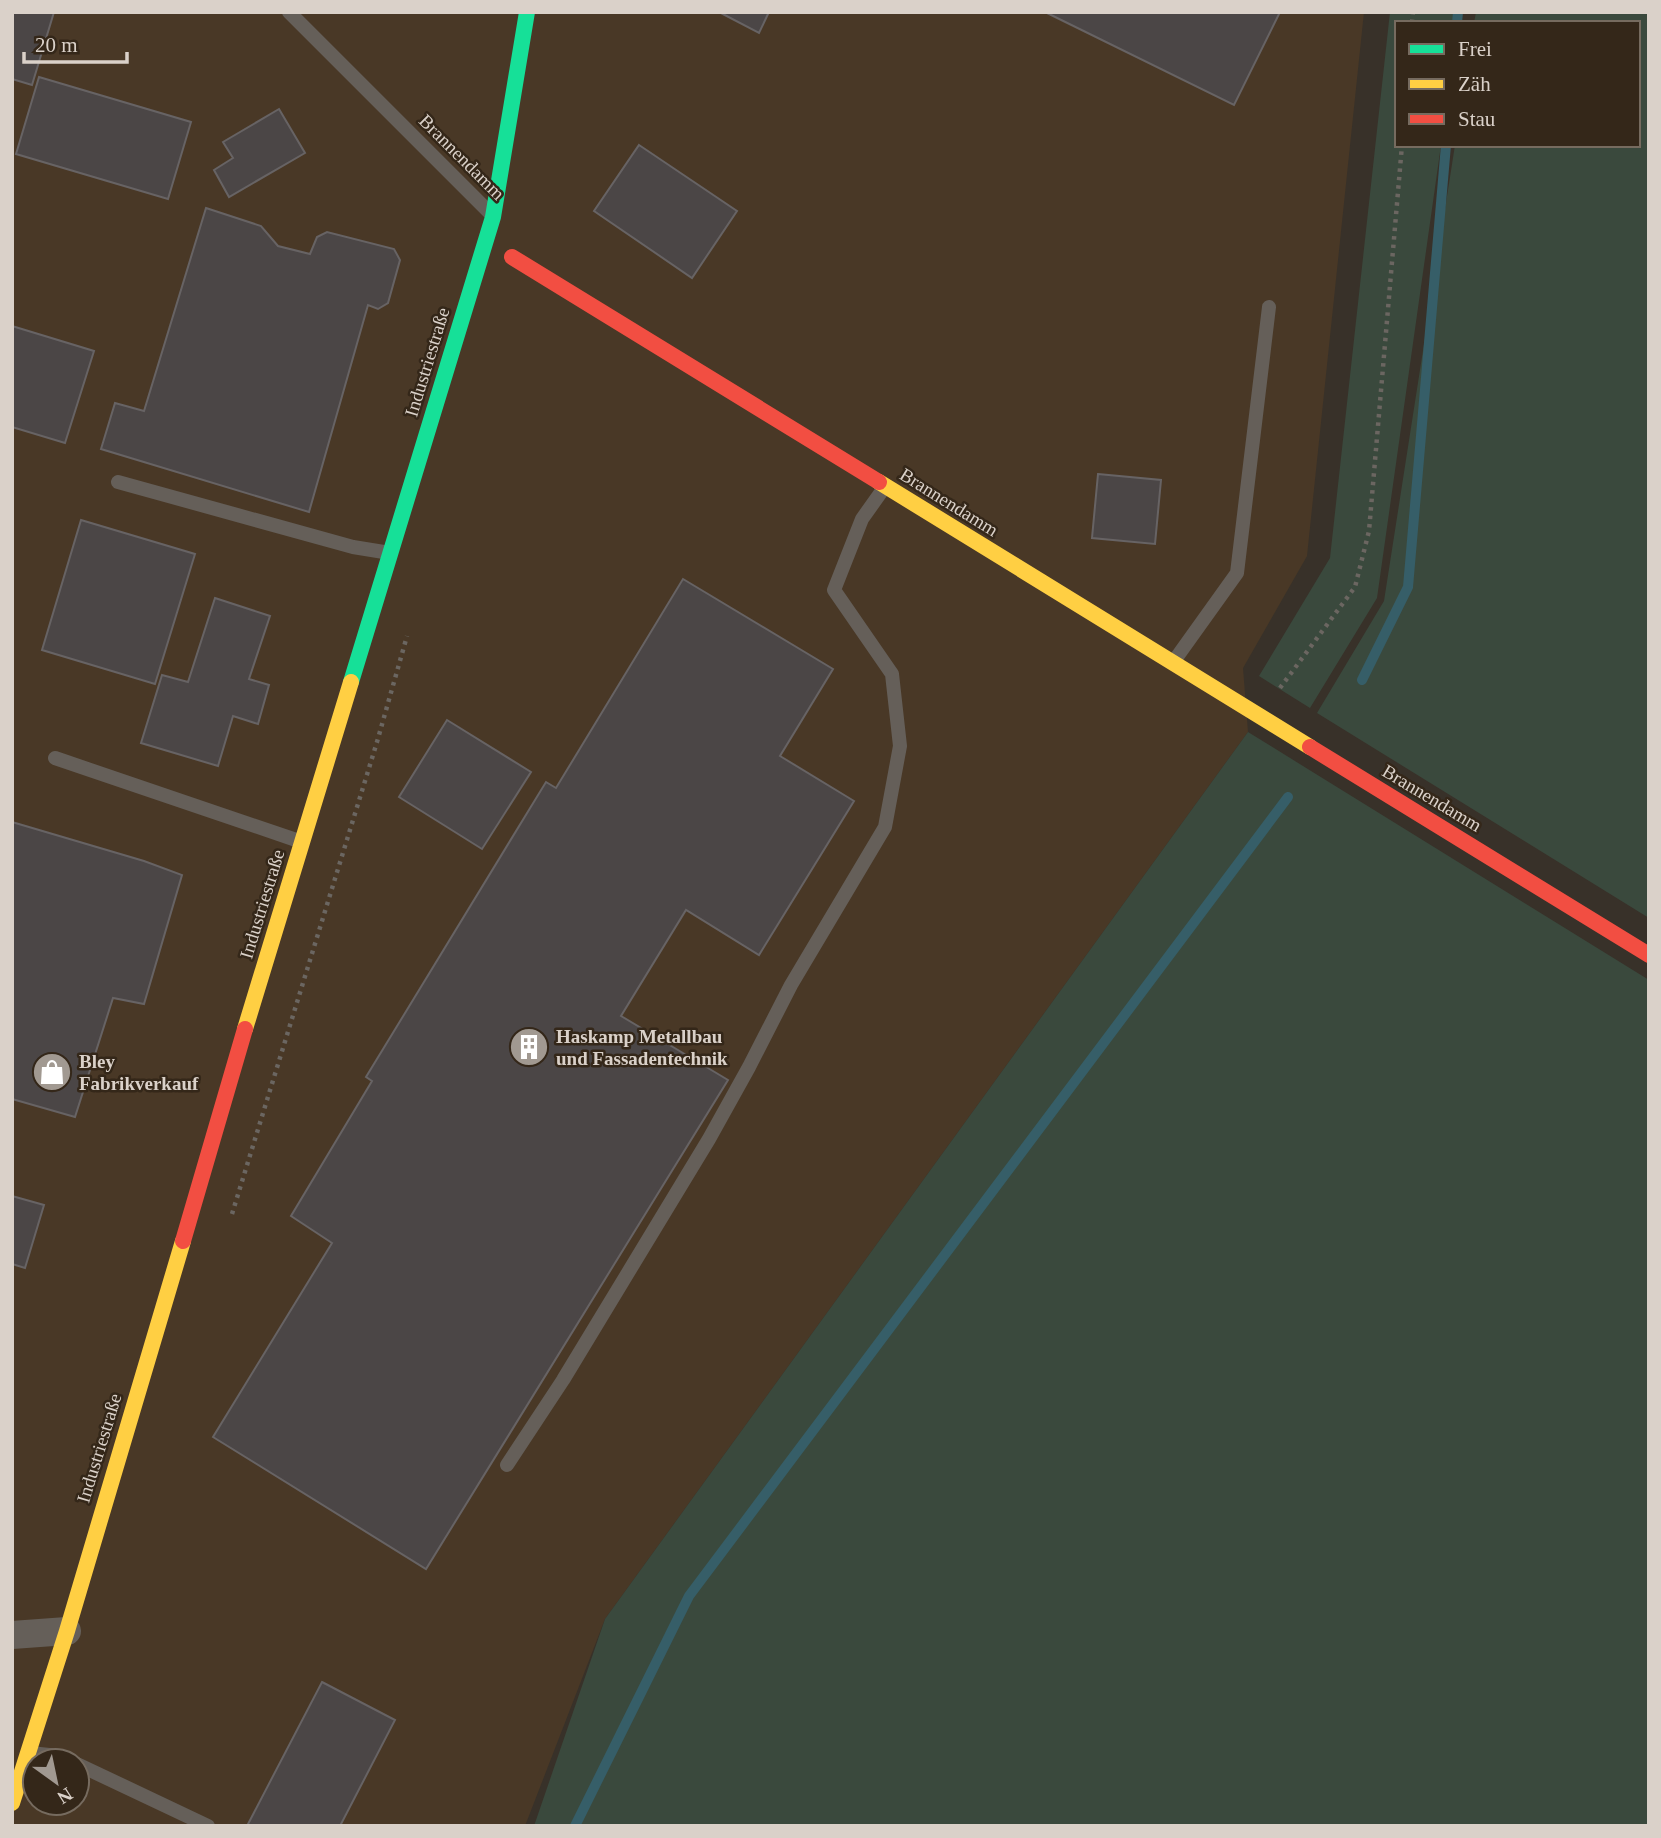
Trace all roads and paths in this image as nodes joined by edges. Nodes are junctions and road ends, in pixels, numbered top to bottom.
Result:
1 (289, 12) edge
2 (527, 12) edge
3 (1402, 147) edge
4 (493, 217) junction
5 (507, 247) joint
6 (1269, 307) dead end
7 (118, 482) dead end
8 (885, 486) junction
9 (391, 553) junction
10 (1172, 664) junction
11 (1259, 717) junction
12 (55, 758) dead end
13 (304, 843) junction
14 (1649, 955) edge
15 (507, 1465) dead end
16 (66, 1631) junction
17 (12, 1635) edge
18 (30, 1747) edge
19 (91, 1771) edge
20 (21, 1775) edge
21 (12, 1803) edge
22 (208, 1826) edge

1 - 4 lane, Brannendamm
2 - 4 street, Industriestraße
3 - 11 path
4 - 5 lane, Brannendamm
4 - 9 street, Industriestraße
5 - 8 street, Brannendamm
6 - 10 lane
7 - 9 lane
8 - 10 street, Brannendamm
8 - 15 lane
9 - 13 street, Industriestraße
10 - 11 street, Brannendamm
11 - 14 street, Brannendamm
12 - 13 lane
13 - 16 street, Industriestraße
16 - 17 street
16 - 18 street, Industriestraße
19 - 22 lane
20 - 21 street, Industriestraße

